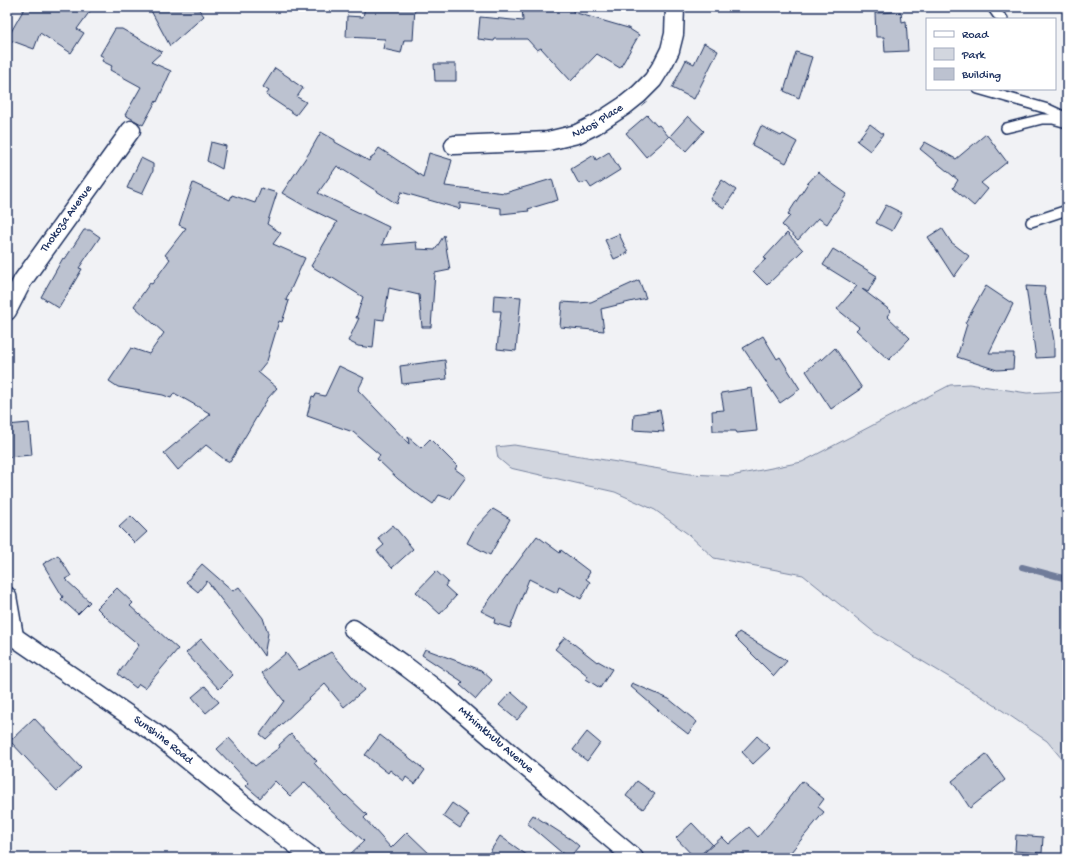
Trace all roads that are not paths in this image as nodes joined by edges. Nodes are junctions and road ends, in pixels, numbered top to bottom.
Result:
1 (675, 7) edge
2 (992, 7) edge
3 (1002, 18) edge
4 (982, 90) edge
5 (1067, 122) edge
6 (1006, 128) dead end
7 (131, 130) dead end
8 (454, 145) dead end
9 (1067, 210) edge
10 (1031, 222) dead end
11 (7, 311) edge
12 (7, 596) edge
13 (353, 629) dead end
14 (10, 634) edge
15 (313, 858) edge
16 (634, 858) edge

1 - 8 street, Ndosi Place
2 - 3 lane
4 - 5 lane
5 - 6 lane
7 - 11 street, Thokoza Avenue
9 - 10 lane
12 - 14 street
13 - 16 street, Mthimkhulu Avenue
14 - 15 street, Sunshine Road

